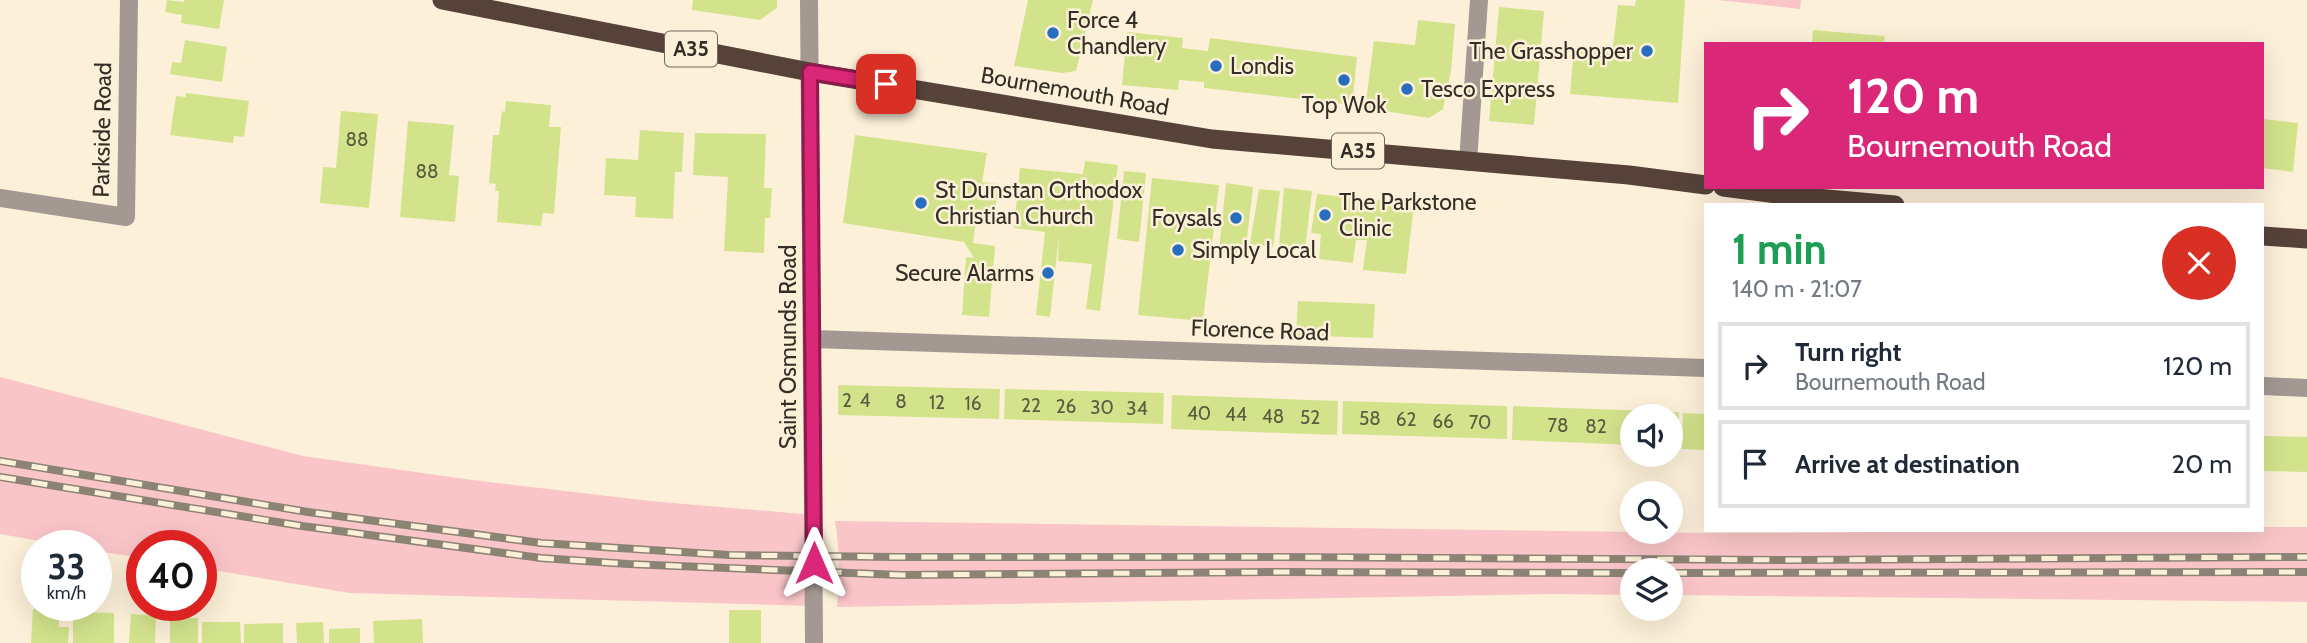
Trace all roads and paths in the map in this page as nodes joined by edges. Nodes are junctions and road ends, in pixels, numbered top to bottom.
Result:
1 (129, 0) edge
2 (443, 0) edge
3 (810, 0) edge
4 (1479, 0) edge
5 (491, 5) edge
6 (810, 72) junction
7 (1468, 162) junction
8 (1704, 185) edge
9 (1739, 189) edge
10 (0, 198) edge
11 (1872, 203) edge
12 (2264, 236) edge
13 (2307, 239) edge
14 (813, 339) junction
15 (1704, 368) edge
16 (2264, 386) edge
17 (2307, 388) edge
18 (814, 643) edge

1 - 10 street, Parkside Road
2 - 5 highway, Bournemouth Road / A35
3 - 6 street, Saint Osmunds Road
4 - 7 street
5 - 6 highway, Bournemouth Road / A35
6 - 7 highway, Bournemouth Road / A35
6 - 14 street, Saint Osmunds Road
7 - 8 highway, Bournemouth Road / A35
9 - 11 highway
12 - 13 highway
14 - 15 street, Florence Road
14 - 18 street, Saint Osmunds Road
16 - 17 street

